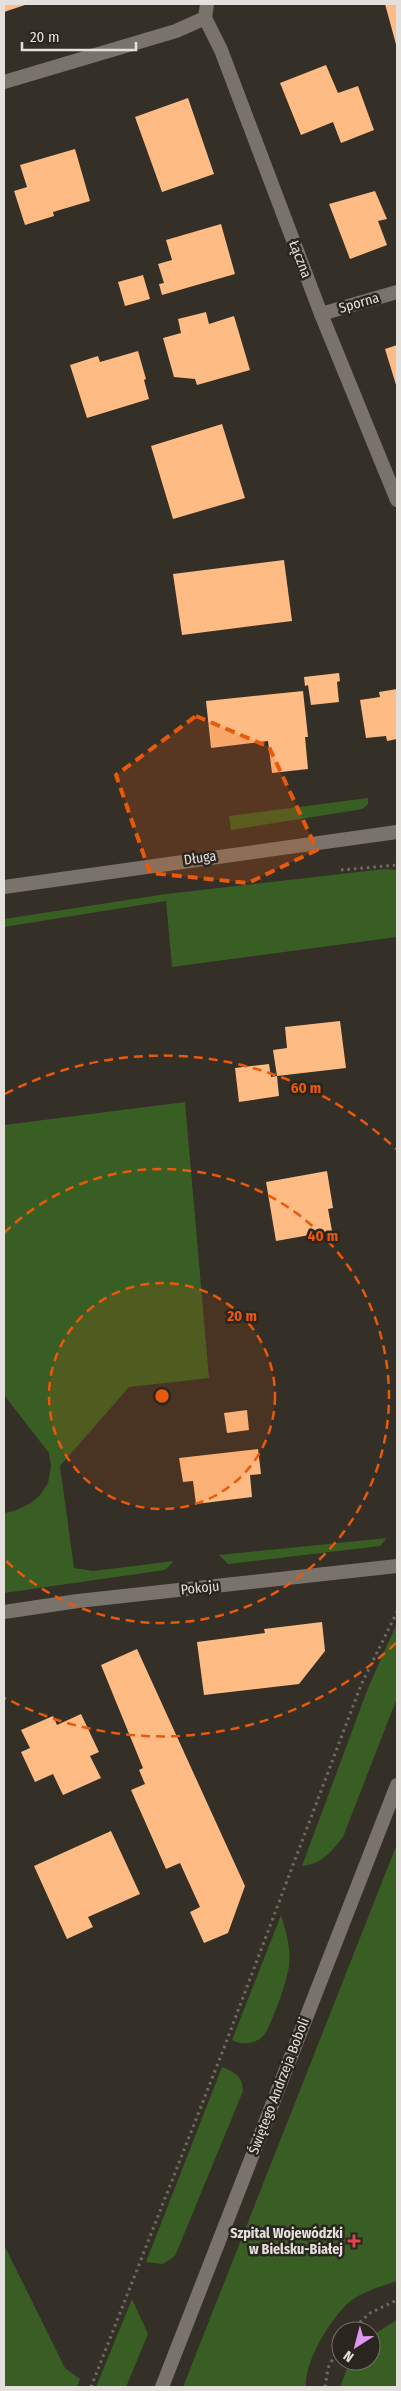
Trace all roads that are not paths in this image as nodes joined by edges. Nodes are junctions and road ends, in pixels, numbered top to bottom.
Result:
1 (207, 4) edge
2 (204, 18) junction
3 (4, 82) edge
4 (397, 292) edge
5 (321, 314) junction
6 (397, 500) edge
7 (397, 832) edge
8 (4, 888) edge
9 (397, 1566) edge
10 (4, 1612) edge
11 (397, 1786) edge
12 (162, 2387) edge

1 - 2 street
2 - 3 street
2 - 5 street, Łączna
4 - 5 street, Sporna
5 - 6 street, Łączna
7 - 8 street, Długa
9 - 10 street, Pokoju
11 - 12 street, Świętego Andrzeja Boboli

